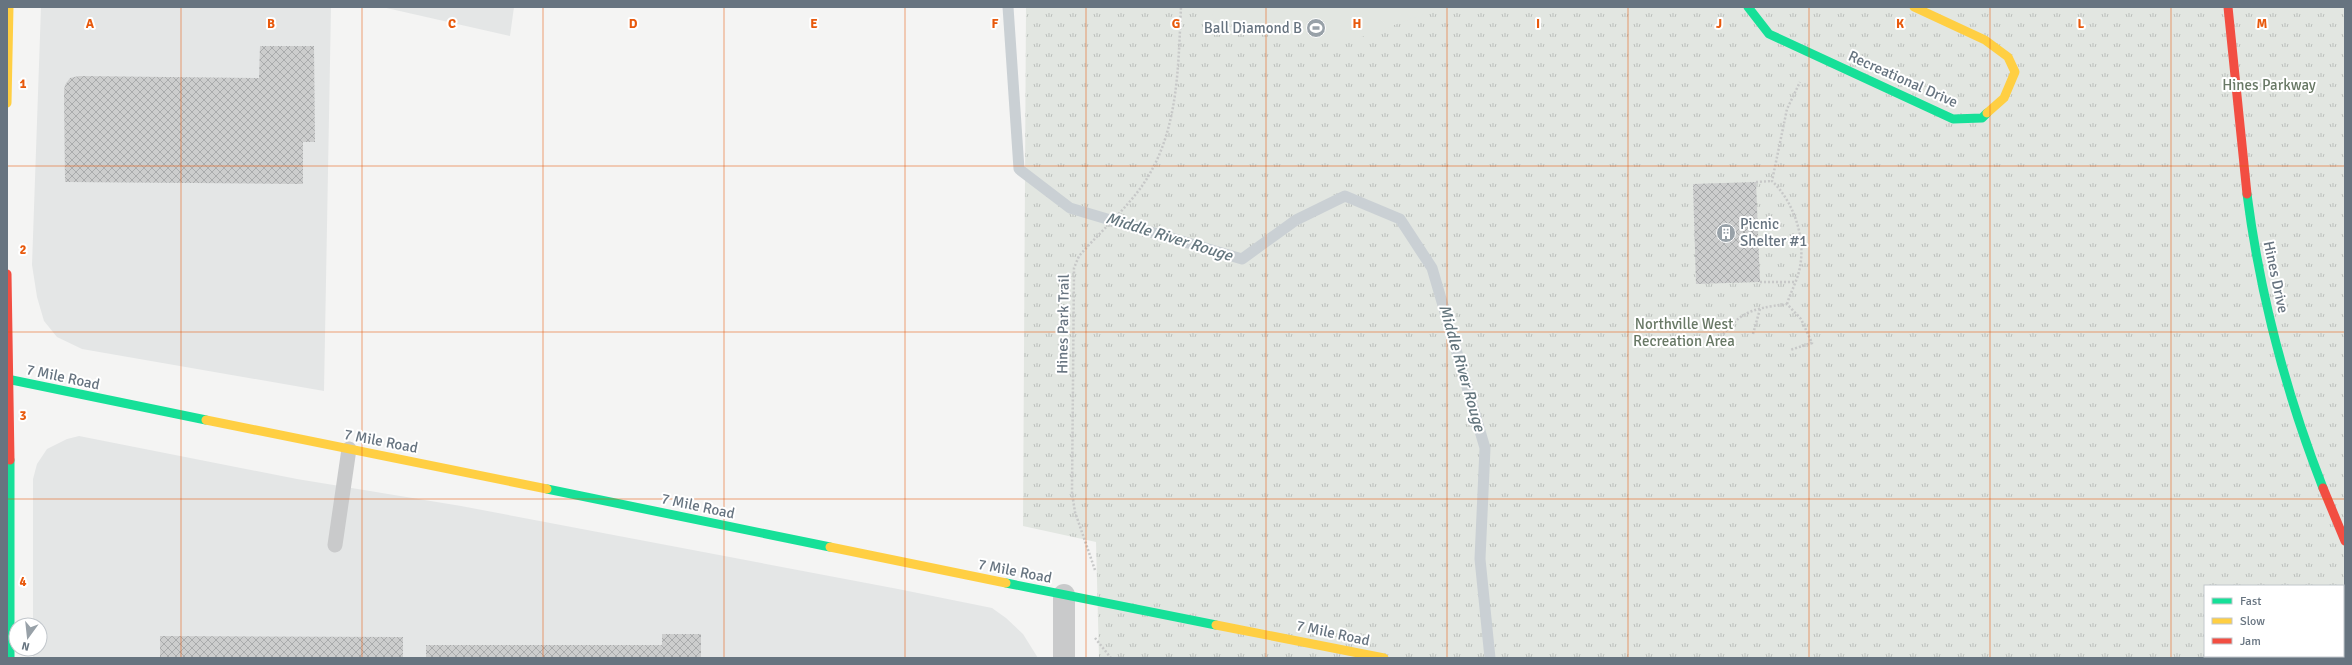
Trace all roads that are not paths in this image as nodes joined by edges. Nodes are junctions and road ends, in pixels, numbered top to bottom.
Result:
1 (9, 7) edge
2 (1748, 7) edge
3 (1914, 7) edge
4 (2228, 7) edge
5 (7, 103) edge
6 (7, 274) edge
7 (8, 379) edge
8 (349, 449) junction
9 (2345, 541) edge
10 (335, 545) dead end
11 (1064, 595) junction
12 (10, 658) edge
13 (1064, 658) edge
14 (1384, 658) edge

1 - 5 street
2 - 3 street, Recreational Drive
4 - 9 street, Hines Drive
6 - 7 street
7 - 8 street, 7 Mile Road
7 - 12 street
8 - 10 lane
8 - 11 street, 7 Mile Road
11 - 13 street
11 - 14 street, 7 Mile Road

